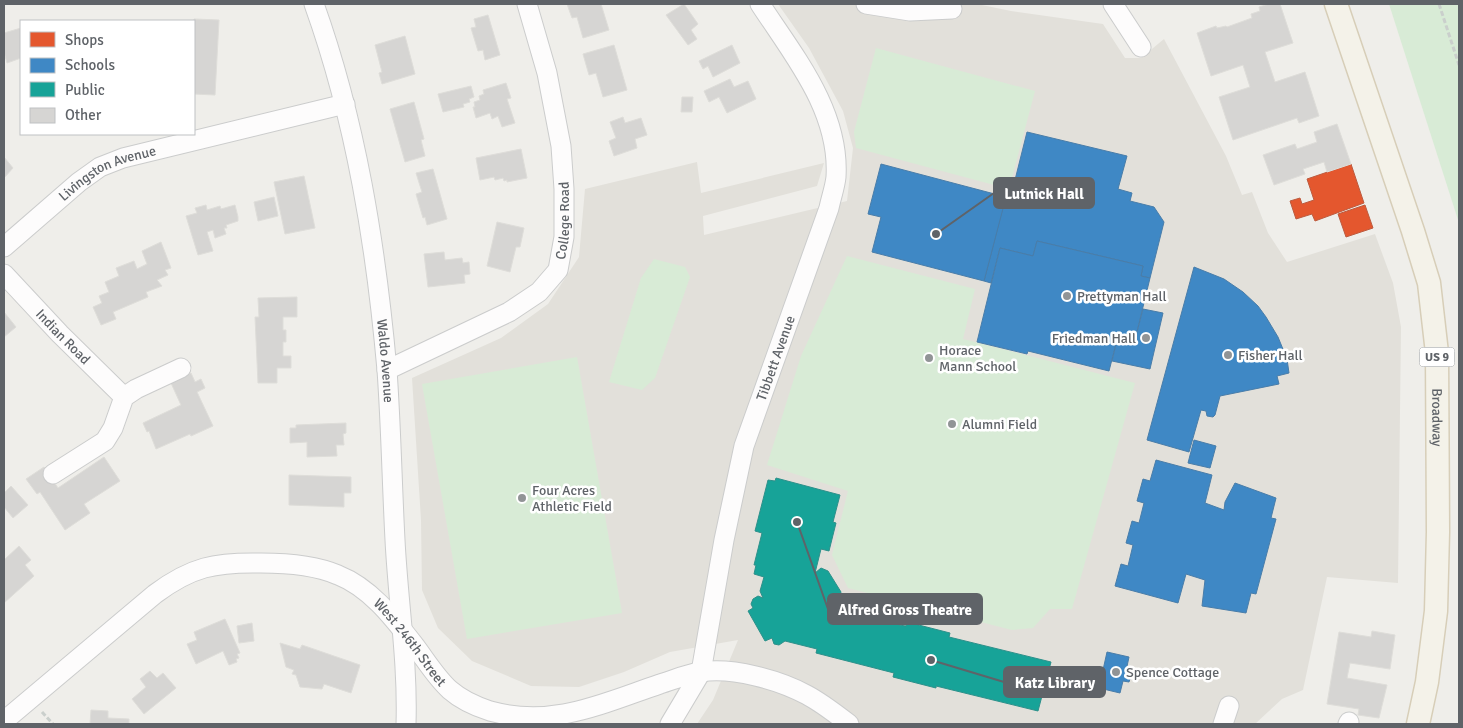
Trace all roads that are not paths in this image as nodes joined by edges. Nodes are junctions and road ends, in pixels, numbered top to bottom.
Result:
1 (314, 4) edge
2 (527, 4) edge
3 (760, 4) edge
4 (866, 4) edge
5 (1113, 4) edge
6 (1336, 4) edge
7 (952, 9) dead end
8 (1141, 47) dead end
9 (345, 104) junction
10 (4, 247) edge
11 (4, 274) edge
12 (182, 368) dead end
13 (387, 370) junction
14 (124, 397) junction
15 (53, 474) dead end
16 (403, 632) junction
17 (701, 672) junction
18 (1229, 706) dead end
19 (4, 721) edge
20 (406, 724) edge
21 (670, 724) edge
22 (849, 724) edge
23 (1223, 724) edge
24 (1418, 724) edge

1 - 9 street, Waldo Avenue
2 - 13 street, College Road
3 - 17 street, Tibbett Avenue
4 - 7 street
5 - 8 street
6 - 24 main road, Broadway / US 9
9 - 10 street, Livingston Avenue
9 - 13 street, Waldo Avenue
11 - 14 street, Indian Road
12 - 14 street
13 - 16 street, Waldo Avenue
14 - 15 street
16 - 17 street, West 246th Street
16 - 19 street, West 246th Street
16 - 20 street, Waldo Avenue
17 - 21 street, Tibbett Avenue
17 - 22 street, West 246th Street
18 - 23 street

